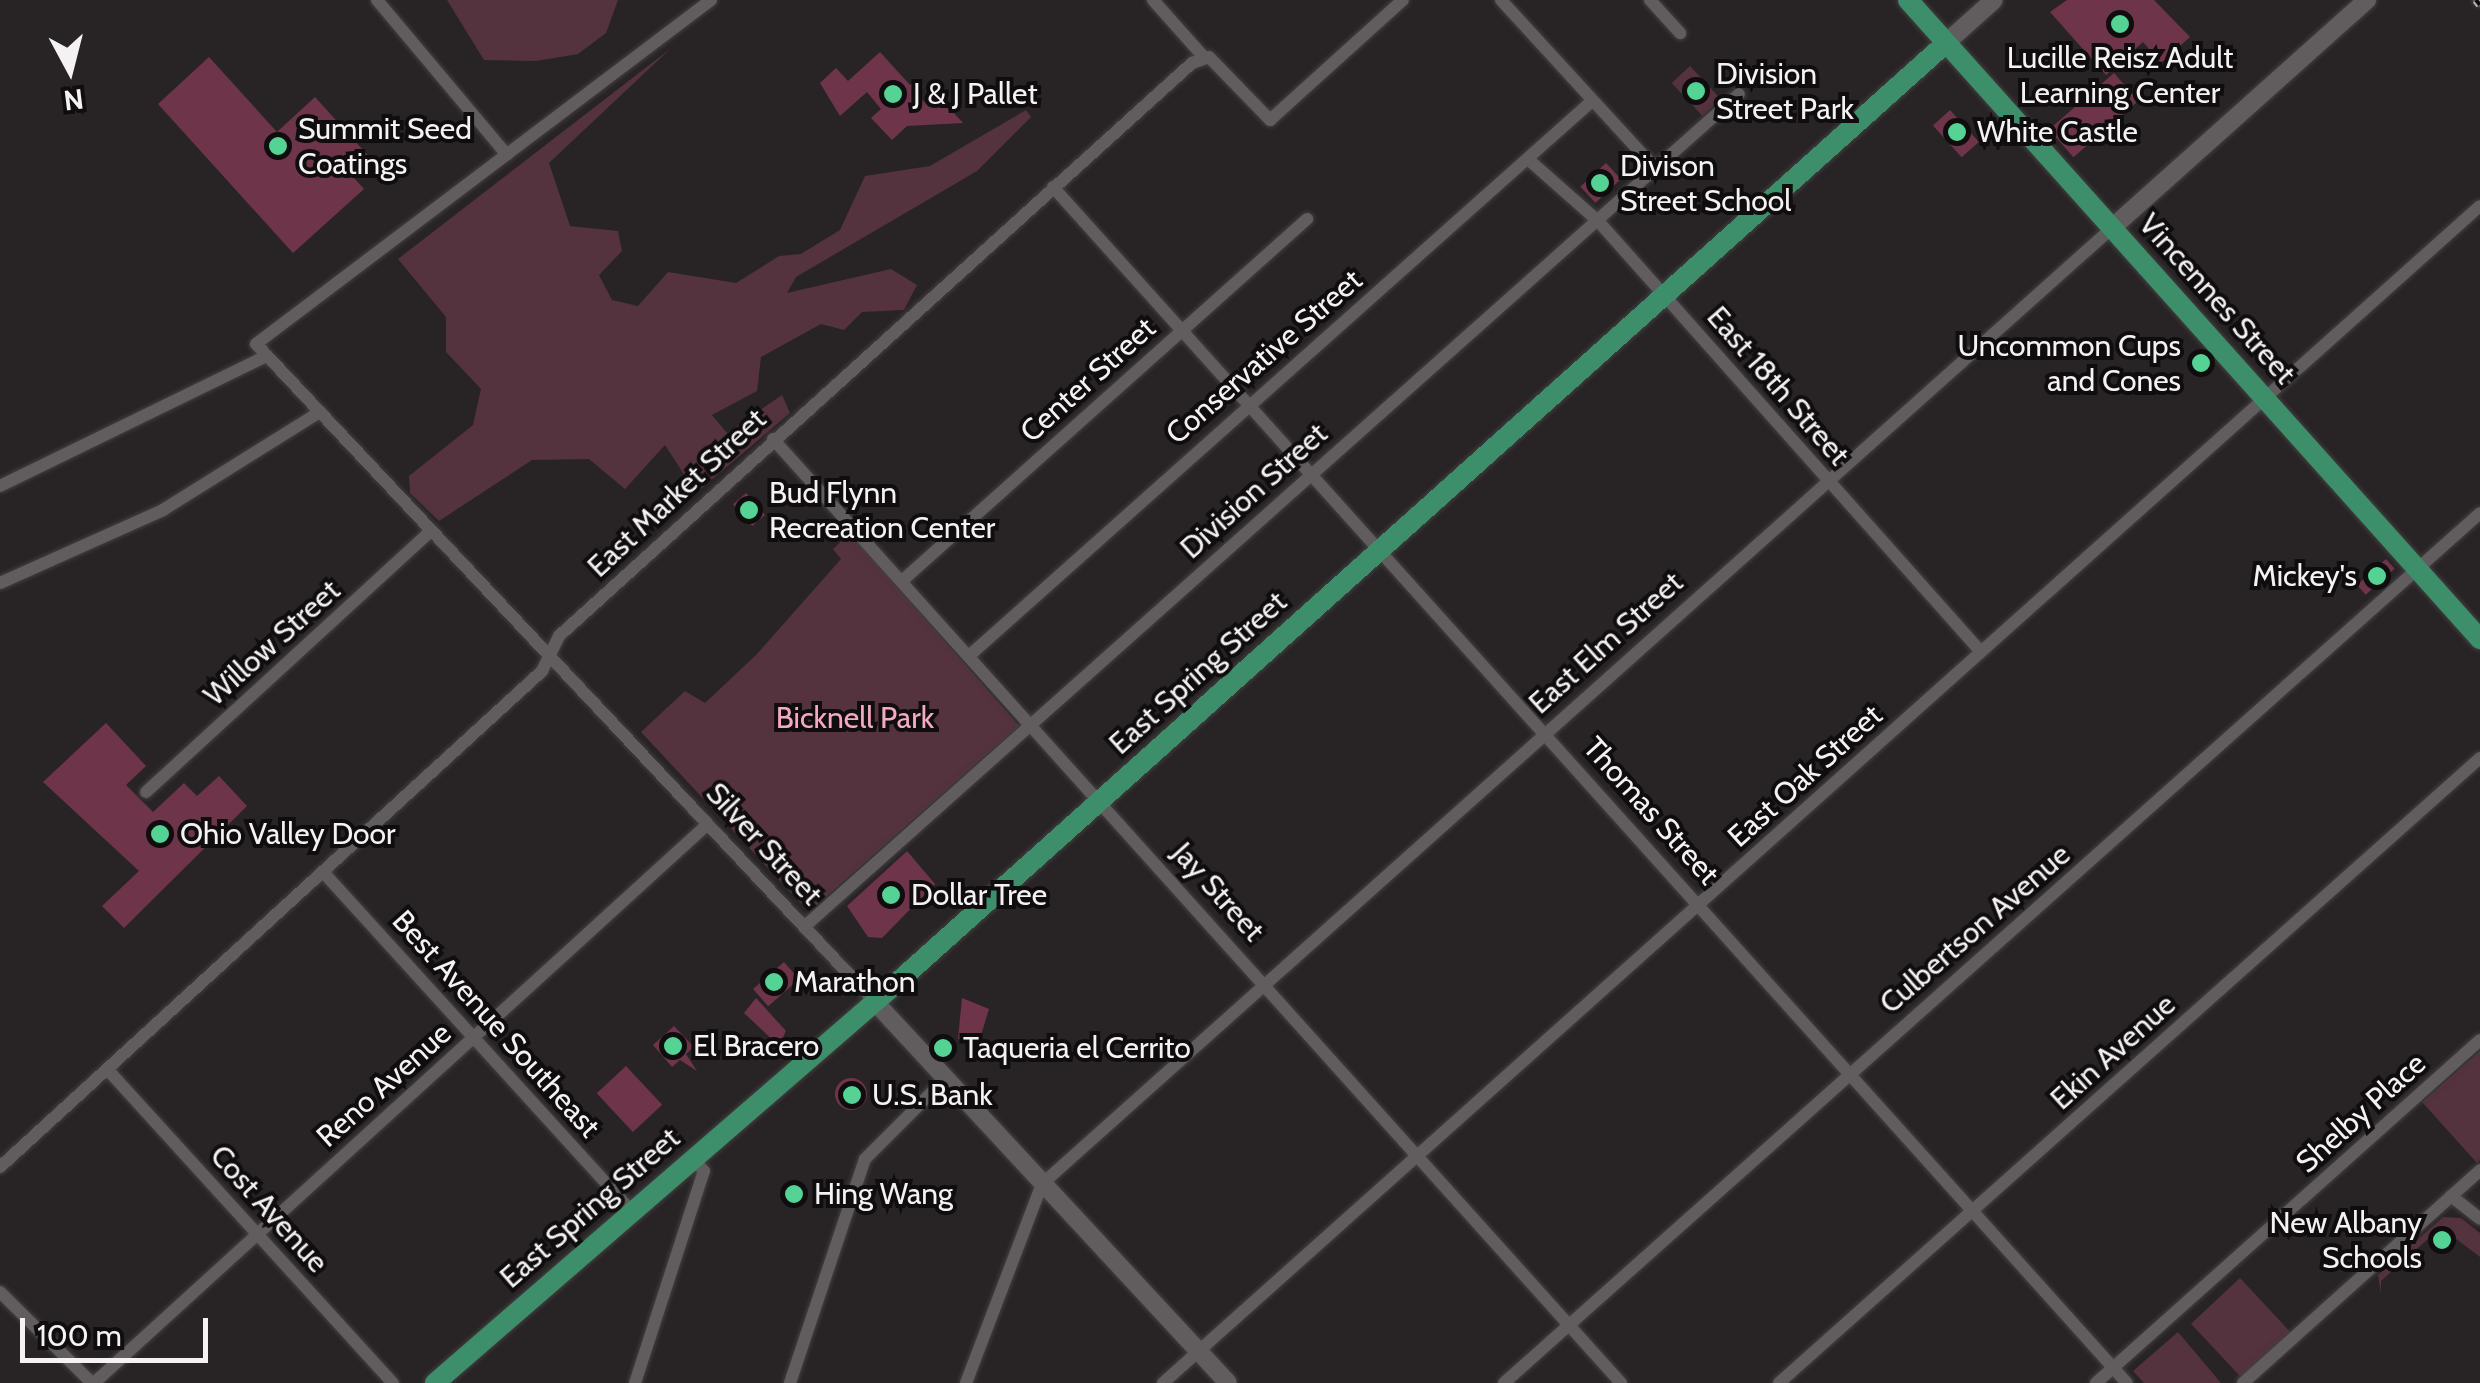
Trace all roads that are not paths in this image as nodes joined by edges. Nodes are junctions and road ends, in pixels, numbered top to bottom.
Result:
1 (377, 0) edge
2 (711, 0) edge
3 (1153, 0) edge
4 (1403, 0) edge
5 (1501, 0) edge
6 (1650, 0) edge
7 (1908, 0) edge
8 (1994, 0) edge
9 (2366, 0) edge
10 (1680, 33) dead end
11 (1946, 43) junction
12 (1202, 55) junction
13 (1739, 94) dead end
14 (1592, 101) junction
15 (506, 156) junction
16 (1528, 160) junction
17 (1656, 169) junction
18 (1053, 187) junction
19 (2480, 206) edge
20 (1308, 219) dead end
21 (1599, 222) junction
22 (2113, 227) junction
23 (1665, 295) junction
24 (1182, 330) junction
25 (268, 356) junction
26 (2266, 399) junction
27 (1248, 402) junction
28 (320, 412) junction
29 (774, 438) junction
30 (1313, 471) junction
31 (1828, 482) junction
32 (0, 486) edge
33 (2480, 514) edge
34 (431, 531) junction
35 (1383, 548) junction
36 (2418, 570) junction
37 (903, 580) junction
38 (0, 582) edge
39 (2480, 639) edge
40 (1982, 652) junction
41 (970, 654) junction
42 (550, 655) junction
43 (1033, 724) junction
44 (1547, 732) junction
45 (2480, 758) edge
46 (146, 792) dead end
47 (1101, 801) junction
48 (708, 824) junction
49 (323, 872) junction
50 (1700, 904) junction
51 (804, 927) junction
52 (1268, 982) junction
53 (875, 1002) junction
54 (474, 1037) junction
55 (2480, 1040) edge
56 (107, 1069) junction
57 (1851, 1072) junction
58 (948, 1077) junction
59 (1421, 1153) junction
60 (693, 1159) junction
61 (0, 1167) edge
62 (2480, 1170) edge
63 (1042, 1184) junction
64 (2451, 1196) junction
65 (632, 1211) junction
66 (1972, 1211) junction
67 (2480, 1219) edge
68 (258, 1234) junction
69 (0, 1292) edge
70 (1569, 1325) junction
71 (1198, 1351) junction
72 (2113, 1368) junction
73 (93, 1383) edge
74 (393, 1383) edge
75 (435, 1383) edge
76 (635, 1383) edge
77 (790, 1383) edge
78 (966, 1383) edge
79 (1163, 1383) edge
80 (1228, 1383) edge
81 (1504, 1383) edge
82 (1620, 1383) edge
83 (1779, 1383) edge
84 (2096, 1383) edge
85 (2127, 1383) edge
86 (2243, 1383) edge

1 - 15 street
2 - 15 street
3 - 12 street
4 - 12 street
5 - 14 street
6 - 10 street
7 - 11 main road, Vincennes Street
8 - 11 main road, East Spring Street
9 - 22 main road, East Elm Street
11 - 22 main road, Vincennes Street
11 - 23 main road, East Spring Street
12 - 18 street, East Market Street
13 - 17 street, Division Street
14 - 16 street, Conservative Street
14 - 17 street
15 - 25 street, Silver Street
16 - 21 street, East 18th Street
16 - 27 street, Conservative Street
17 - 21 street, Division Street
18 - 24 street, Thomas Street
18 - 29 street, East Market Street
19 - 26 street, East Oak Street
20 - 24 street, Center Street
21 - 23 street, East 18th Street
21 - 30 street, Division Street
22 - 26 main road, Vincennes Street
22 - 31 street, East Elm Street
23 - 31 street, East 18th Street
23 - 35 main road, East Spring Street
24 - 27 street, Thomas Street
24 - 37 street, Center Street
25 - 28 street, Silver Street
25 - 32 street
26 - 36 main road, Vincennes Street
26 - 40 street, East Oak Street
27 - 30 street, Thomas Street
27 - 41 street, Conservative Street
28 - 34 street, Silver Street
28 - 38 street
29 - 37 street, Jay Street
29 - 42 street, East Market Street
30 - 35 street, Thomas Street
30 - 43 street, Division Street
31 - 40 street, East 18th Street
31 - 44 street, East Elm Street
33 - 36 street, Culbertson Avenue
34 - 42 street, Silver Street
34 - 46 street, Willow Street
35 - 44 street, Thomas Street
35 - 47 main road, East Spring Street
36 - 39 main road, Vincennes Street
36 - 57 street, Culbertson Avenue
37 - 41 street, Jay Street
40 - 50 street, East Oak Street
41 - 43 street, Jay Street
42 - 48 street, Silver Street
42 - 49 street, East Market Street
43 - 47 street, Jay Street
43 - 51 street, Division Street
44 - 50 street, Thomas Street
44 - 52 street, East Elm Street
45 - 66 street, Ekin Avenue
47 - 52 street, Jay Street
47 - 53 main road, East Spring Street
48 - 51 street, Silver Street
48 - 54 street, Reno Avenue
49 - 54 street, Best Avenue Southeast
49 - 56 street, East Market Street
50 - 57 street, Thomas Street
50 - 59 street, East Oak Street
51 - 53 street, Silver Street
52 - 59 street, Jay Street
52 - 63 street, East Elm Street
53 - 58 main road, Silver Street
53 - 60 main road, East Spring Street
54 - 65 street, Best Avenue Southeast
54 - 68 street, Reno Avenue
55 - 72 street, Shelby Place
56 - 61 street, East Market Street
56 - 68 street, Cost Avenue
57 - 66 street, Thomas Street
57 - 70 street, Culbertson Avenue
58 - 63 main road, Silver Street
58 - 77 street
59 - 70 street, Jay Street
59 - 71 street, East Oak Street
60 - 65 main road, East Spring Street
60 - 76 street
62 - 64 street
63 - 71 main road, Silver Street
63 - 78 street, East Elm Street
64 - 67 street
64 - 86 street
65 - 75 main road, East Spring Street
66 - 72 street, Thomas Street
66 - 83 street, Ekin Avenue
68 - 73 street, Reno Avenue
68 - 74 street, Cost Avenue
69 - 73 street
70 - 81 street, Culbertson Avenue
70 - 82 street, Jay Street
71 - 79 street, East Oak Street
71 - 80 main road, Silver Street
72 - 84 street, Shelby Place
72 - 85 street, Thomas Street

